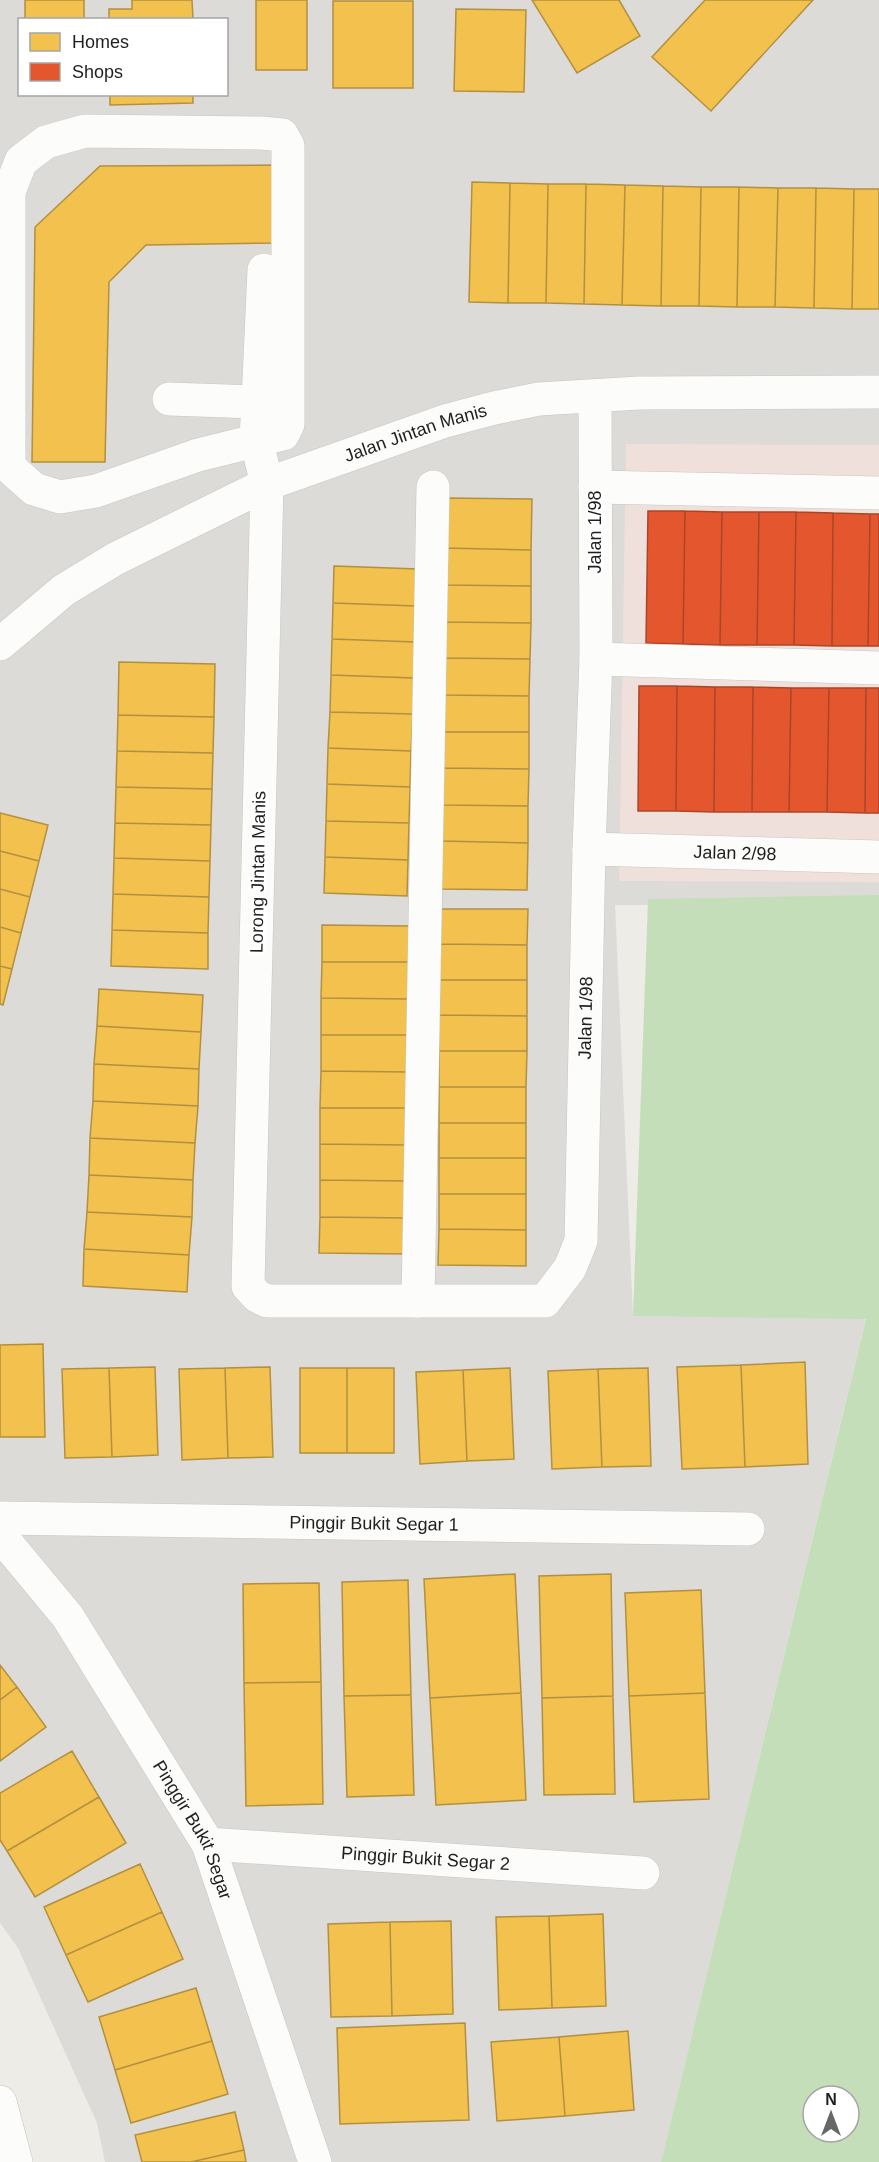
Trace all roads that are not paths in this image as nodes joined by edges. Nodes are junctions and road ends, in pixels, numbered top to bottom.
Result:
1 (264, 270) dead end
2 (879, 392) edge
3 (594, 396) junction
4 (169, 399) dead end
5 (258, 402) junction
6 (256, 439) junction
7 (267, 484) junction
8 (433, 487) dead end
9 (594, 487) junction
10 (879, 493) edge
11 (0, 644) edge
12 (596, 659) junction
13 (879, 668) edge
14 (589, 849) junction
15 (879, 857) edge
16 (249, 1260) joint
17 (418, 1300) junction
18 (0, 1518) edge
19 (748, 1529) dead end
20 (0, 1535) edge
21 (208, 1844) junction
22 (643, 1873) dead end
23 (0, 2102) edge
24 (16, 2162) edge
25 (315, 2162) edge

1 - 5 street, Lorong Jintan Manis
2 - 3 street, Jalan Jintan Manis
3 - 7 street, Jalan Jintan Manis
3 - 9 street, Jalan 1/98
4 - 5 street
5 - 6 street, Lorong Jintan Manis
6 - 6 street
6 - 7 street, Lorong Jintan Manis
7 - 11 street, Jalan Jintan Manis
7 - 16 street, Lorong Jintan Manis
8 - 17 street
9 - 10 street
9 - 12 street, Jalan 1/98
12 - 13 street
12 - 14 street, Jalan 1/98
14 - 15 street, Jalan 2/98
14 - 17 street, Jalan 1/98
16 - 17 street, Jalan 1/98
18 - 19 street, Pinggir Bukit Segar 1
20 - 21 street, Pinggir Bukit Segar
21 - 22 street, Pinggir Bukit Segar 2
21 - 25 street, Pinggir Bukit Segar
23 - 24 street

